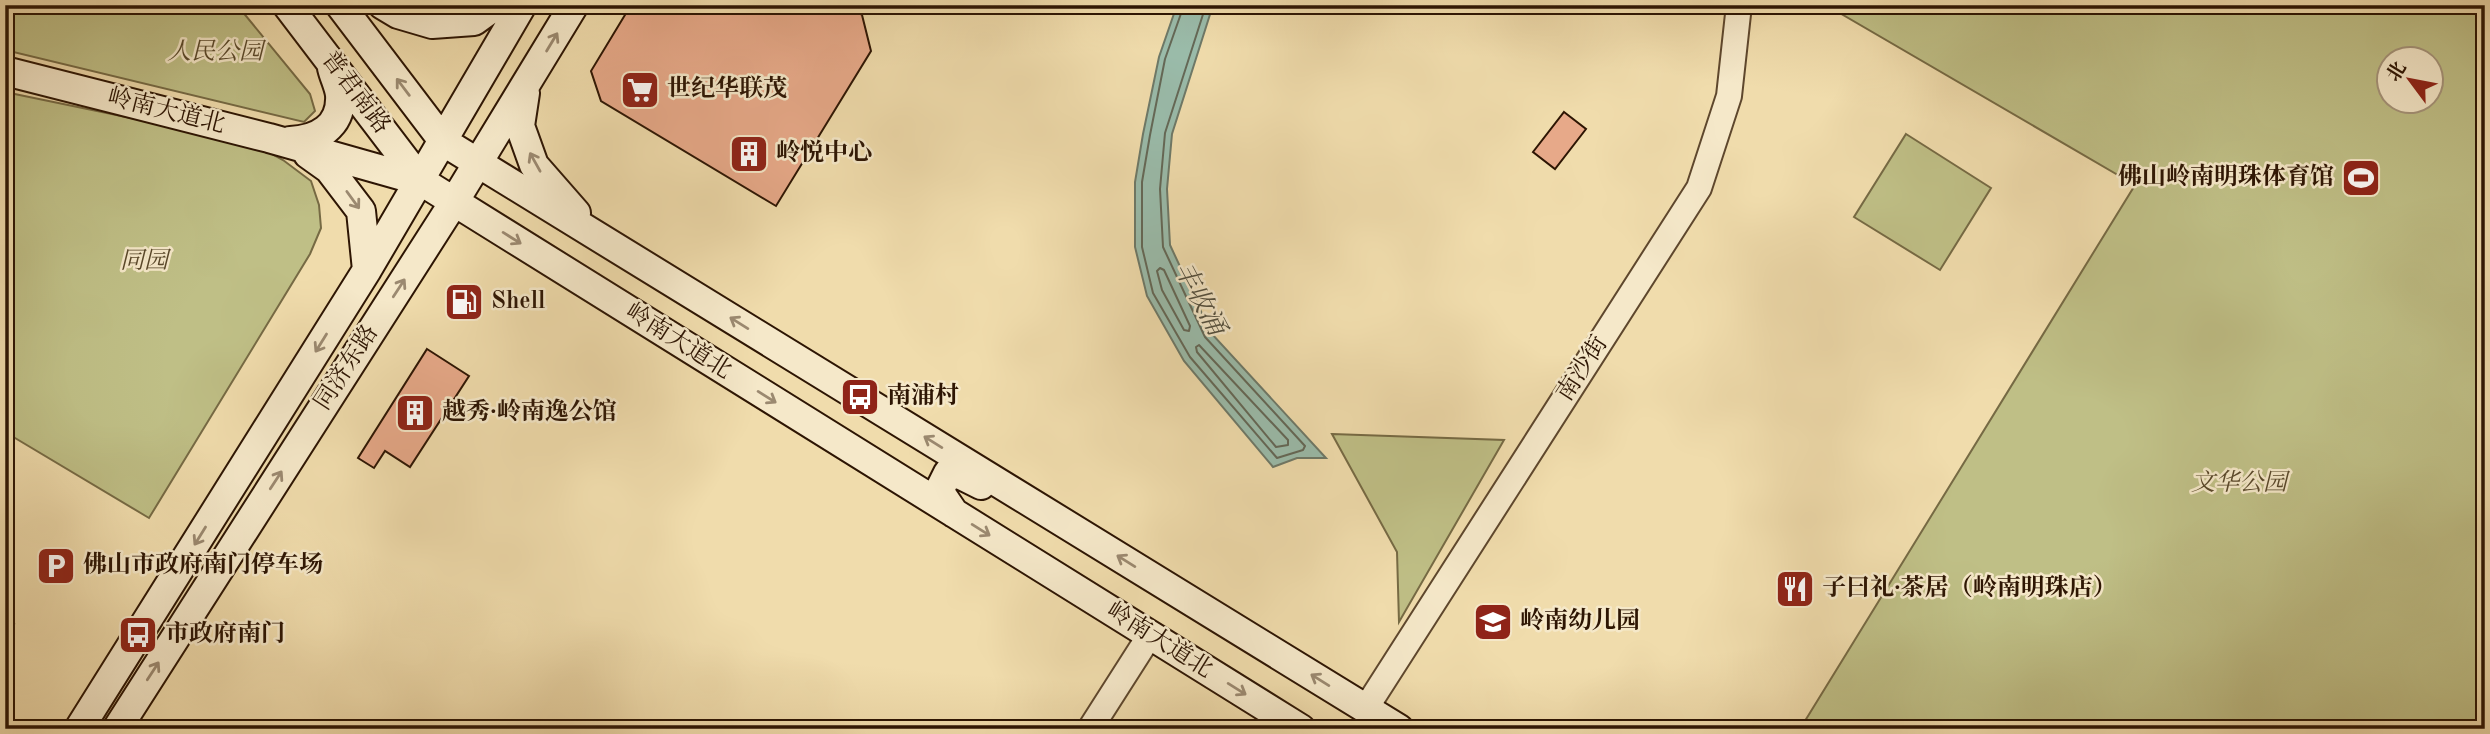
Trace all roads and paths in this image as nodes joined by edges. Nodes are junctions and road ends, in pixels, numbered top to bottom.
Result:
1 (287, 5) edge
2 (340, 5) edge
3 (383, 5) edge
4 (496, 5) edge
5 (522, 5) edge
6 (575, 5) edge
7 (1739, 5) edge
8 (329, 58) junction
9 (5, 71) edge
10 (526, 85) junction
11 (283, 142) junction
12 (444, 142) junction
13 (478, 163) junction
14 (421, 181) junction
15 (454, 202) junction
16 (594, 233) junction
17 (367, 270) junction
18 (954, 513) junction
19 (1056, 518) junction
20 (1150, 635) junction
21 (1366, 708) junction
22 (79, 729) edge
23 (117, 729) edge
24 (1090, 729) edge
25 (1301, 729) edge
26 (1399, 729) edge

1 - 8 main road, 普君南路
12 -> 2 main road, 普君南路
3 - 4 main road
5 - 12 main road, 同济东路
10 -> 6 main road, 同济东路
7 - 21 street, 南沙街
8 - 11 main road
8 - 14 main road, 普君南路
9 - 11 main road, 岭南大道北
10 - 13 main road, 同济东路
16 -> 10 main road
11 - 14 main road, 岭南大道北
11 -> 17 main road
12 - 13 main road, 岭南大道北
12 - 14 main road, 同济东路
13 - 15 main road, 同济东路
13 - 16 main road, 岭南大道北
14 - 15 main road, 岭南大道北
14 - 17 main road, 同济东路
15 -> 18 main road, 岭南大道北
23 -> 15 main road, 同济东路
19 -> 16 main road, 岭南大道北
17 -> 22 main road, 同济东路
18 - 19 main road
18 -> 20 main road, 岭南大道北
21 -> 19 main road, 岭南大道北
20 - 24 street
20 -> 25 main road, 岭南大道北
21 - 26 main road, 岭南大道北

